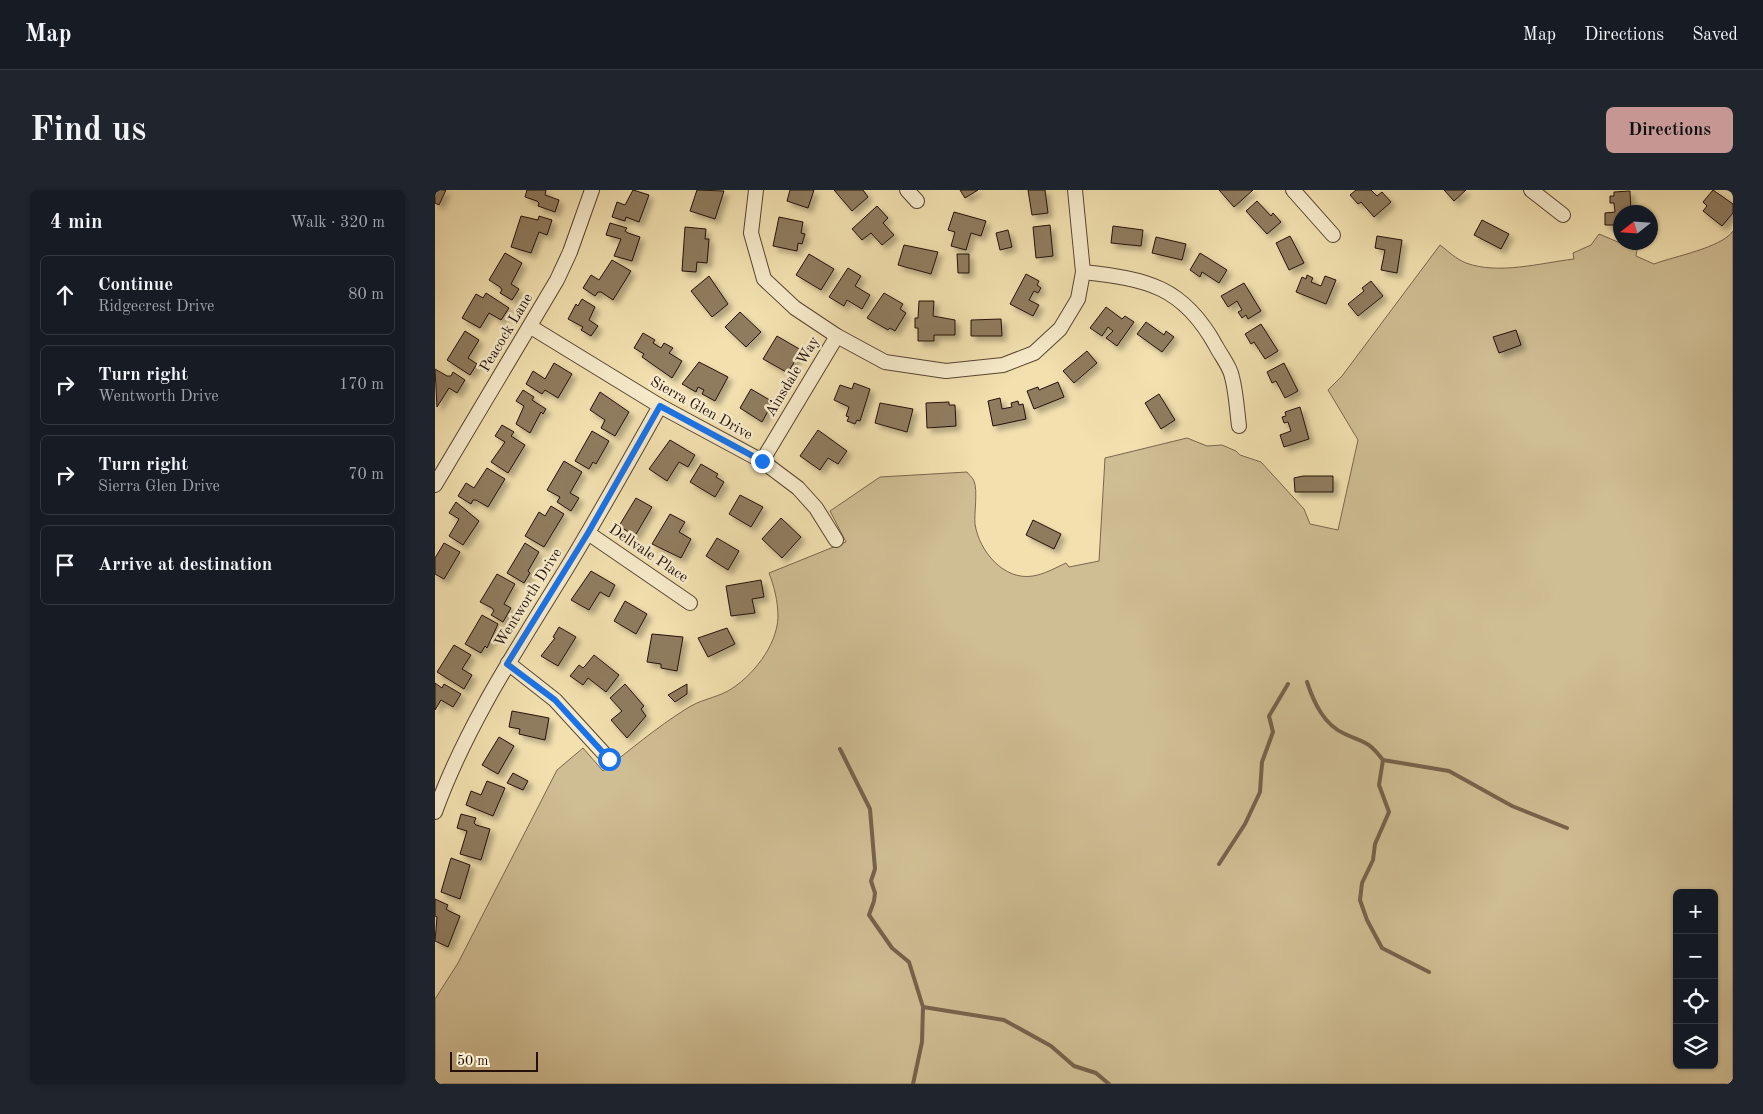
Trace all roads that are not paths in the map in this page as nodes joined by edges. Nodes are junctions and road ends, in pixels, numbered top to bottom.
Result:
1 (592, 190) edge
2 (756, 190) edge
3 (907, 190) edge
4 (1075, 190) edge
5 (1293, 190) edge
6 (1531, 190) edge
7 (917, 201) dead end
8 (1563, 216) dead end
9 (1333, 235) dead end
10 (1083, 272) junction
11 (531, 327) junction
12 (837, 336) junction
13 (660, 406) junction
14 (1239, 426) dead end
15 (762, 461) junction
16 (435, 485) edge
17 (588, 533) junction
18 (836, 540) dead end
19 (690, 603) dead end
20 (507, 664) junction
21 (609, 759) dead end
22 (435, 812) edge

1 - 11 street, Peacock Lane
2 - 12 street
3 - 7 street
4 - 10 street
5 - 9 street
6 - 8 street
10 - 12 street
10 - 14 street
11 - 13 street, Sierra Glen Drive
11 - 16 street, Peacock Lane
12 - 15 street, Ainsdale Way
13 - 15 street, Sierra Glen Drive
13 - 17 street, Wentworth Drive
15 - 18 street, Sierra Glen Drive
17 - 19 street, Dellvale Place
17 - 20 street, Wentworth Drive
20 - 21 street
20 - 22 street, Wentworth Drive

